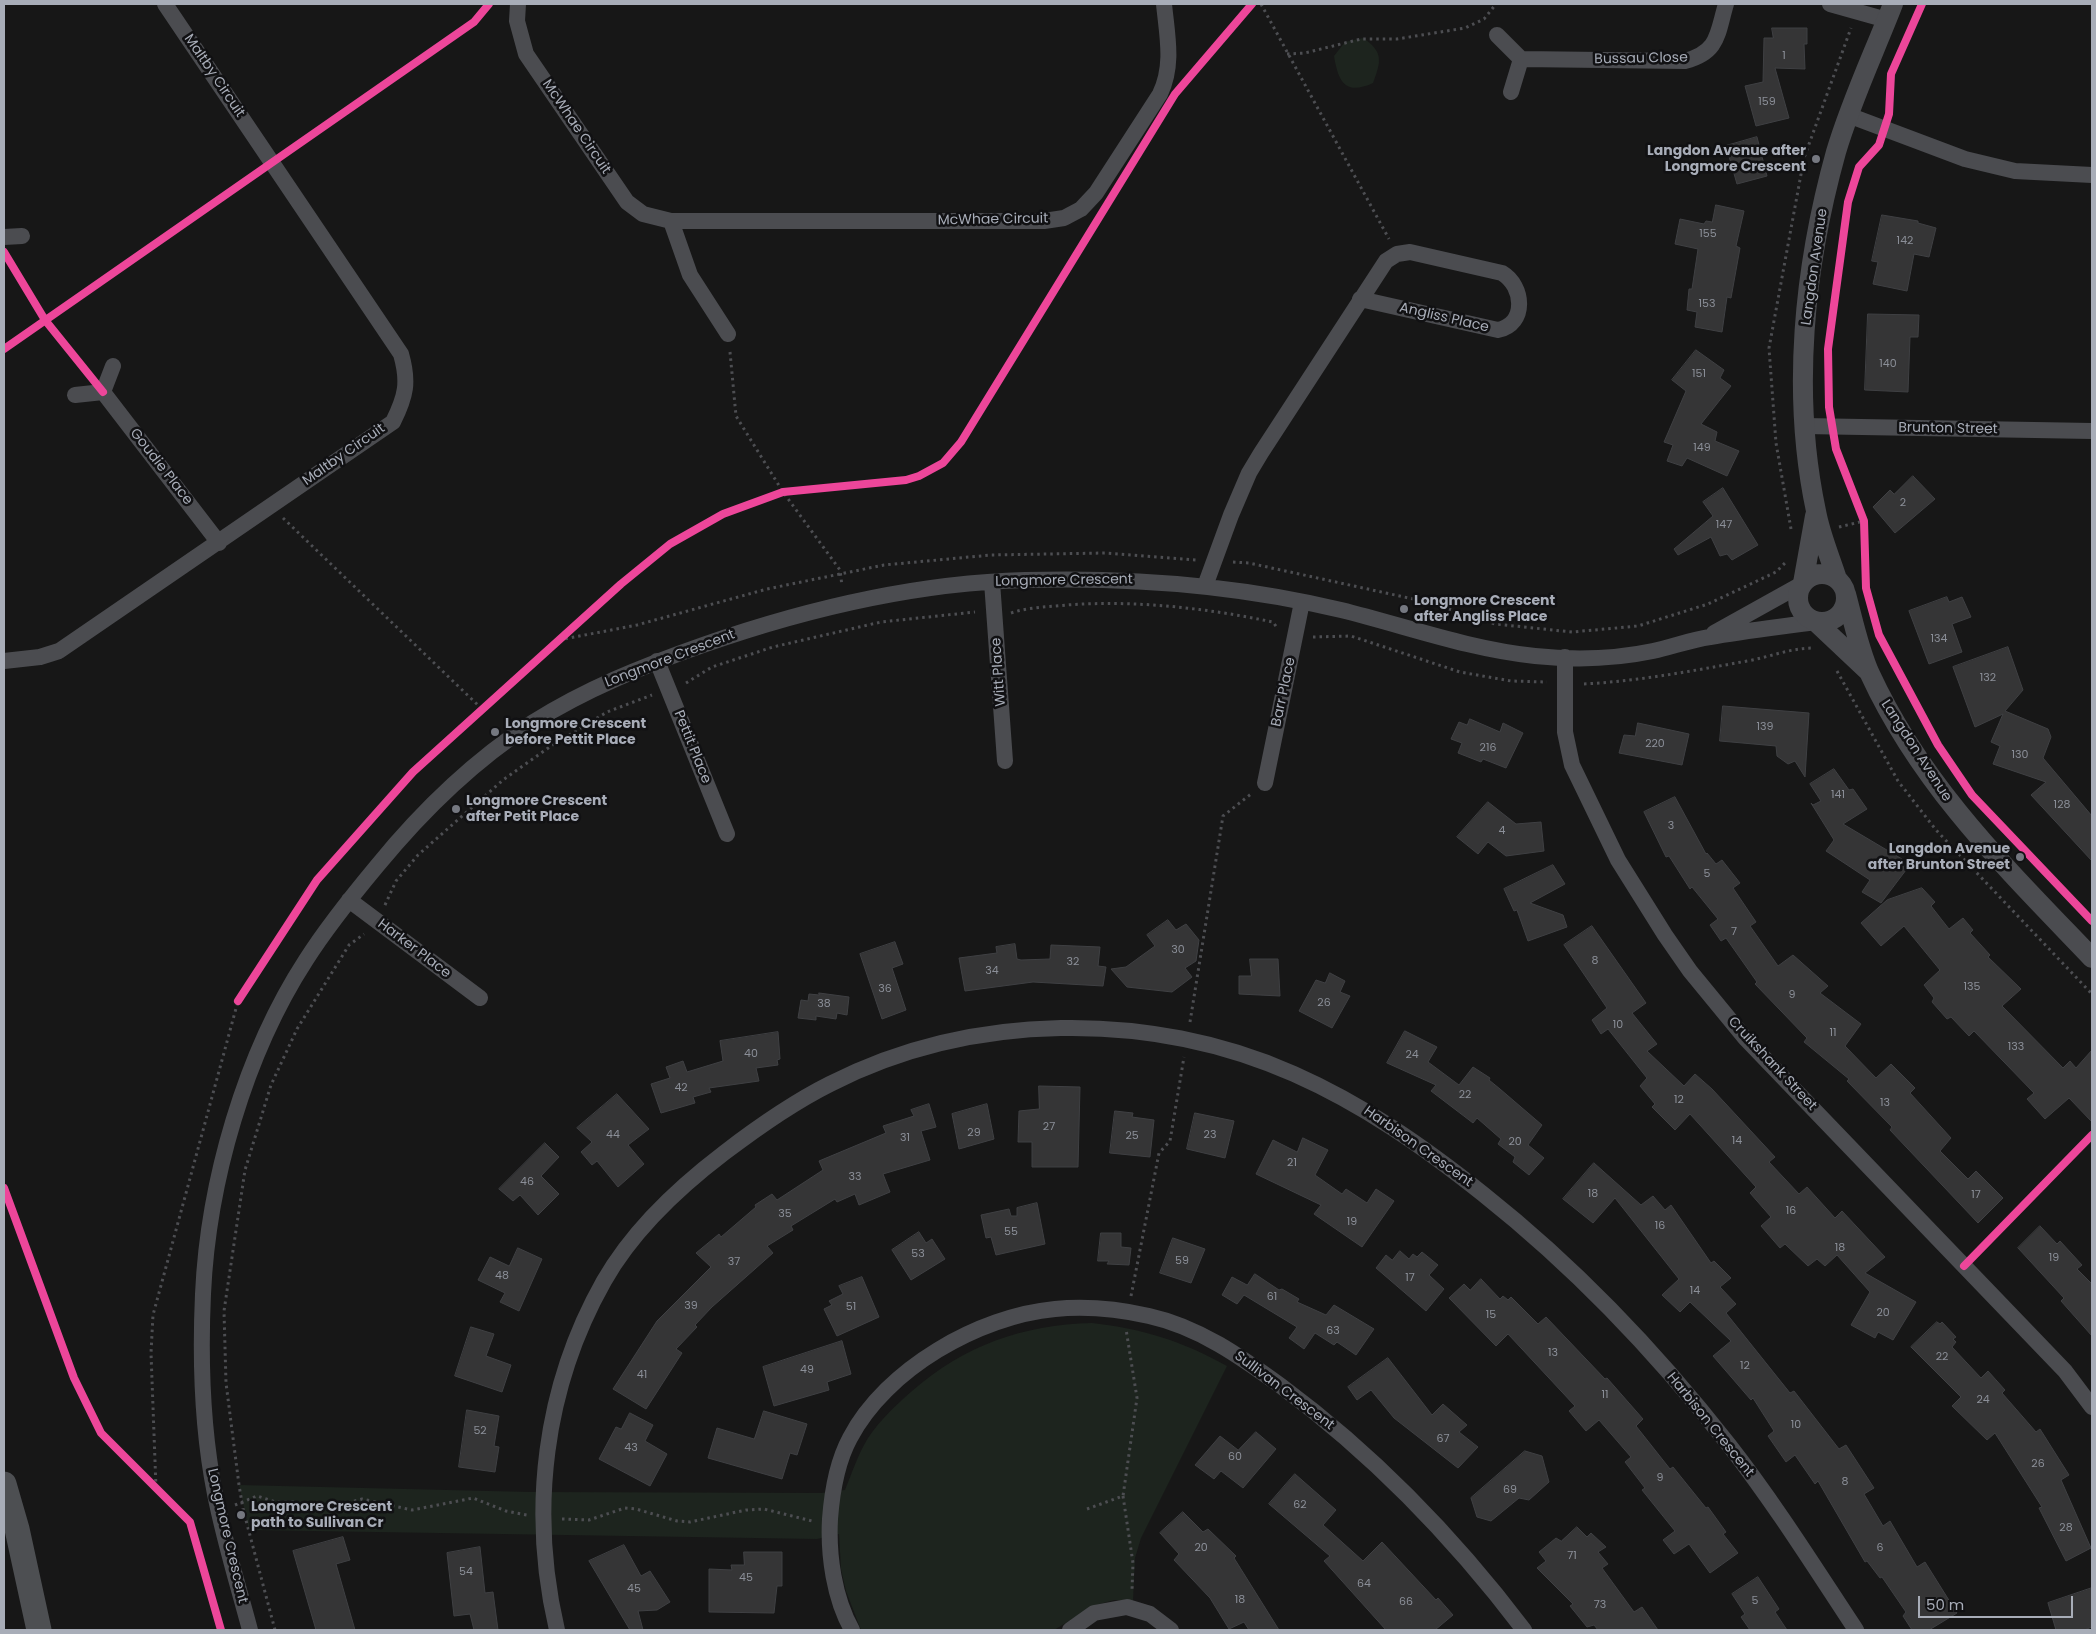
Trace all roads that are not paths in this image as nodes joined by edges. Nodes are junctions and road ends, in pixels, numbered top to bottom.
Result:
1 (165, 4) edge
2 (518, 4) edge
3 (1164, 4) edge
4 (1726, 4) edge
5 (1830, 4) edge
6 (1890, 12) edge
7 (1497, 35) dead end
8 (1521, 59) junction
9 (1511, 92) dead end
10 (1848, 115) junction
11 (2092, 175) edge
12 (671, 221) junction
13 (22, 236) dead end
14 (4, 237) edge
15 (1360, 299) junction
16 (728, 334) road end
17 (113, 366) dead end
18 (103, 392) junction
19 (75, 396) dead end
20 (1804, 426) junction
21 (2092, 431) edge
22 (1816, 512) junction
23 (219, 542) junction
24 (992, 582) junction
25 (1803, 584) junction
26 (1205, 586) junction
27 (1841, 587) junction
28 (1302, 602) junction
29 (1815, 622) junction
30 (1706, 638) junction
31 (1565, 657) junction
32 (4, 661) edge
33 (657, 661) junction
34 (1869, 672) junction
35 (1006, 761) dead end
36 (1265, 783) road end
37 (727, 834) dead end
38 (349, 900) junction
39 (2092, 958) edge
40 (480, 998) dead end
41 (2092, 1407) edge
42 (4, 1484) edge
43 (39, 1630) edge
44 (250, 1630) edge
45 (557, 1630) edge
46 (852, 1630) edge
47 (1070, 1630) edge
48 (1171, 1630) edge
49 (1524, 1630) edge
50 (1856, 1630) edge

1 - 23 street, Maltby Circuit
2 - 12 street, McWhae Circuit
3 - 12 street, McWhae Circuit
4 - 8 street, Bussau Close
5 - 6 street
6 - 10 street, Langdon Avenue
7 - 8 street
8 - 9 street
10 - 11 street
10 - 20 street, Langdon Avenue
12 - 16 street
13 - 14 street
15 - 15 street, Angliss Place
15 - 26 street
17 - 18 street
18 - 19 street
18 - 23 street, Goudie Place
20 - 21 street, Brunton Street
20 - 22 street, Langdon Avenue
22 - 25 street, Langdon Avenue
22 - 27 street, Langdon Avenue
23 - 32 street, Maltby Circuit
24 - 26 street, Longmore Crescent
24 - 33 street, Longmore Crescent
24 - 35 street, Witt Place
25 - 27 street
25 - 29 street, Langdon Avenue
25 - 30 street, Longmore Crescent
26 - 28 street, Longmore Crescent
27 - 29 street
27 - 34 street, Langdon Avenue
28 - 31 street, Longmore Crescent
28 - 36 street, Barr Place
29 - 30 street, Longmore Crescent
29 - 34 street, Langdon Avenue
30 - 31 street, Longmore Crescent
31 - 41 street, Cruikshank Street
33 - 37 street, Pettit Place
33 - 38 street, Longmore Crescent
34 - 39 street, Langdon Avenue
38 - 40 street, Harker Place
38 - 44 street, Longmore Crescent
42 - 43 main road
45 - 50 street, Harbison Crescent
46 - 49 street, Sullivan Crescent
47 - 48 street

